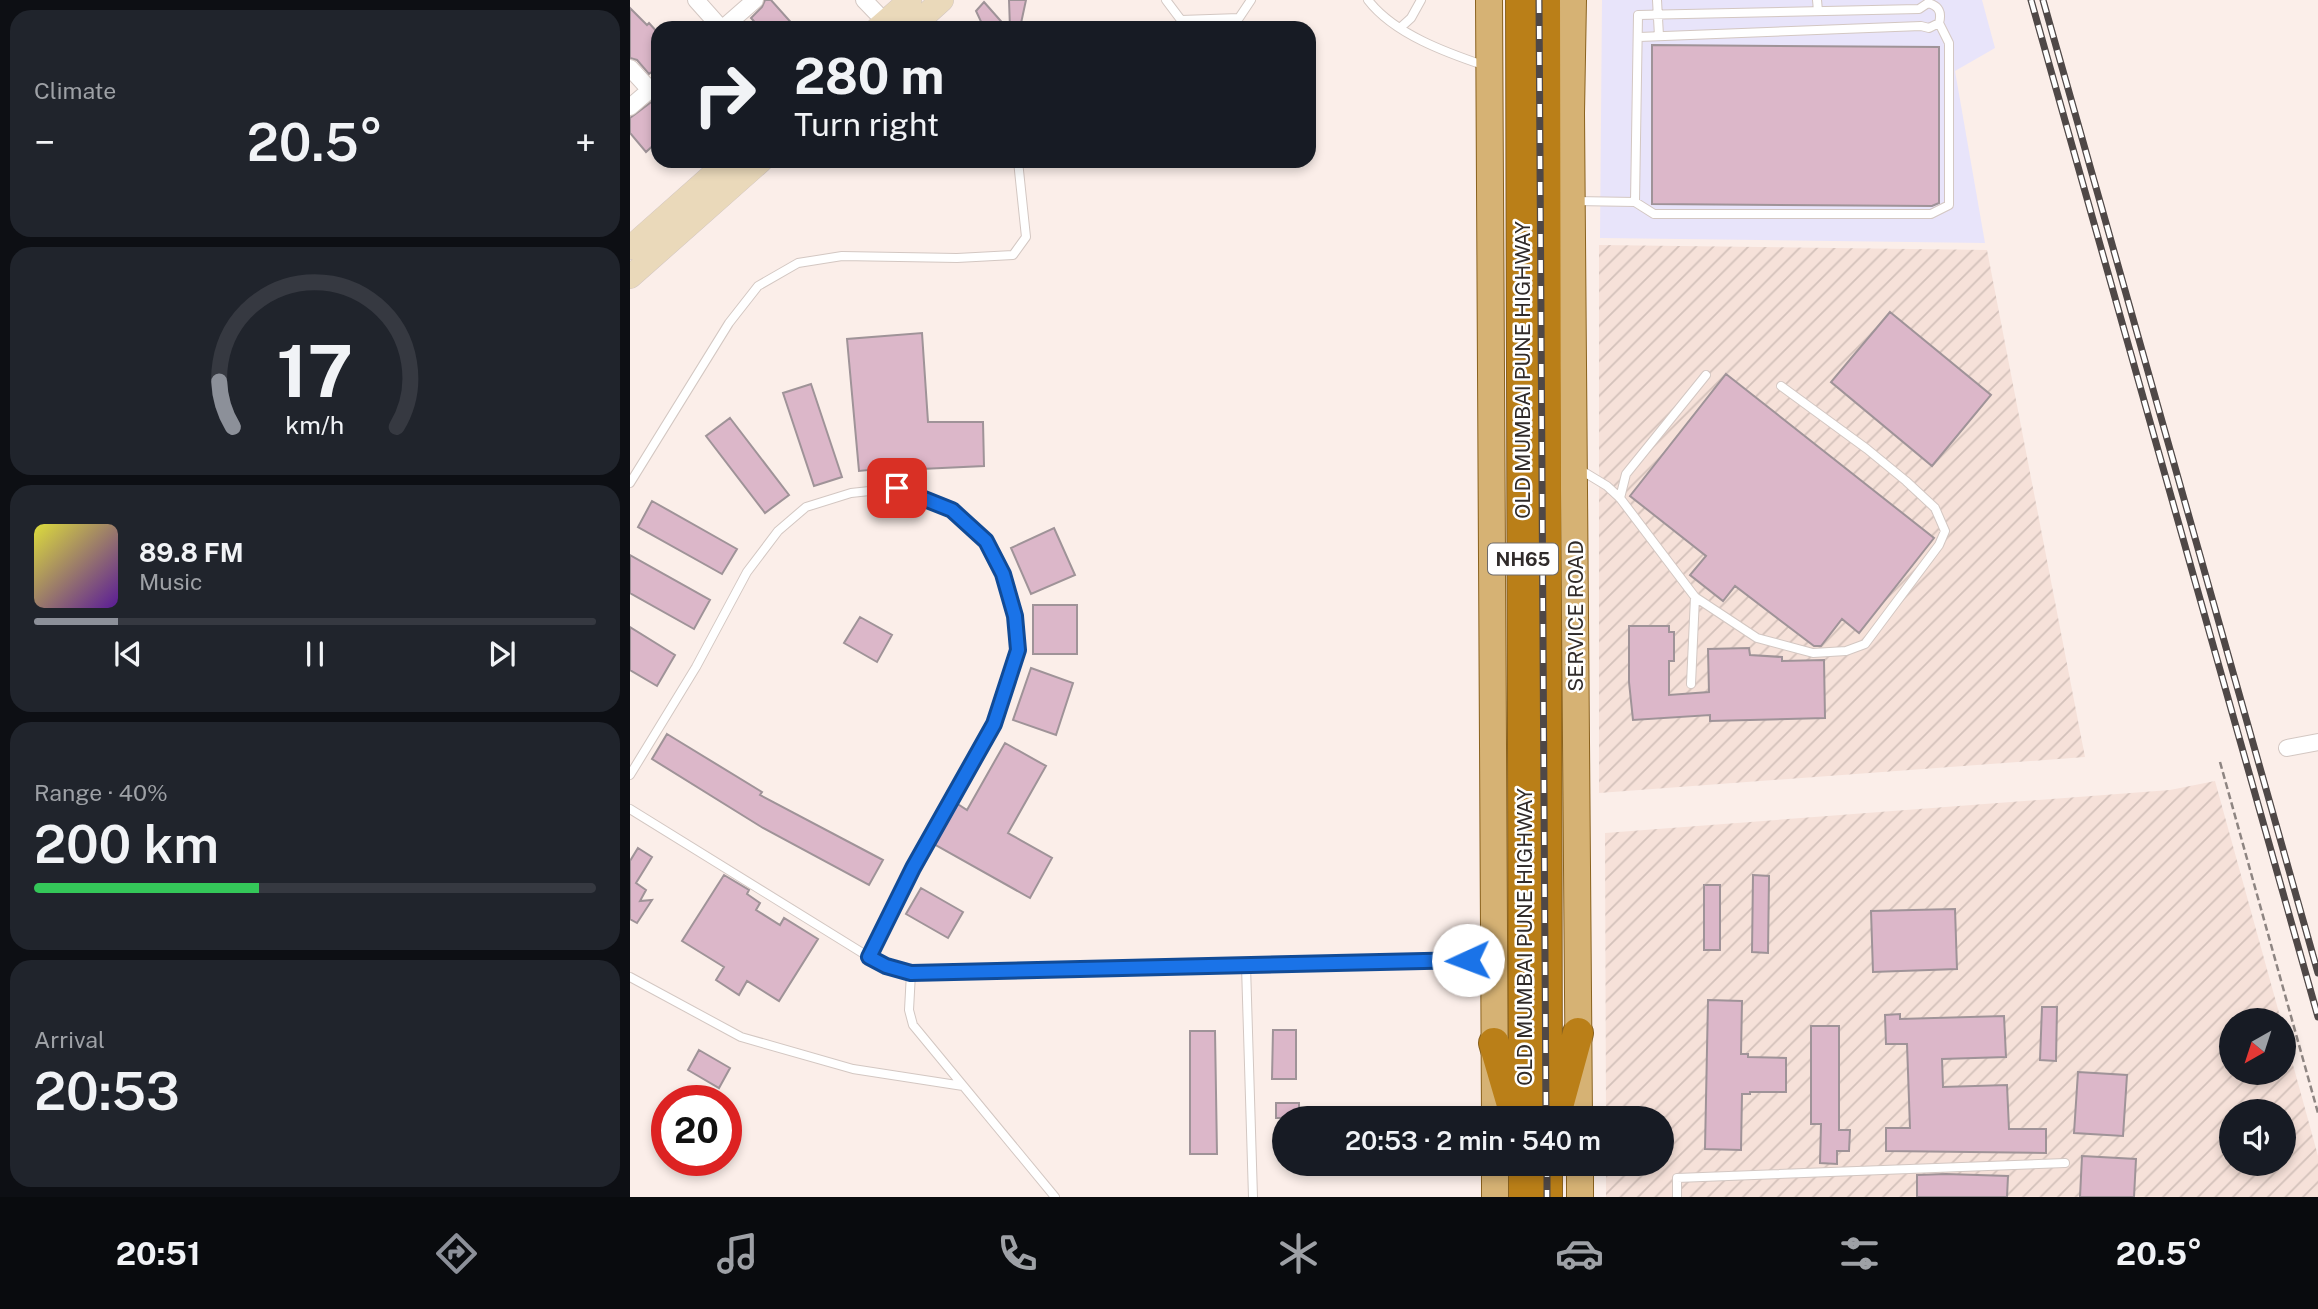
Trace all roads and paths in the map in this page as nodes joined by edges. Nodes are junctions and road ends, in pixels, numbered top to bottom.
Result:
1 (696, 0) edge
2 (755, 0) edge
3 (864, 0) edge
4 (942, 0) edge
5 (1166, 0) edge
6 (1251, 0) edge
7 (1368, 0) edge
8 (1421, 0) edge
9 (1489, 0) edge
10 (1521, 0) edge
11 (1545, 0) edge
12 (1573, 0) edge
13 (1587, 0) edge
14 (1657, 0) edge
15 (1817, 0) edge
16 (1858, 0) edge
17 (1859, 10) junction
18 (1818, 11) junction
19 (1657, 15) junction
20 (918, 17) edge
21 (716, 21) edge
22 (730, 21) edge
23 (881, 21) edge
24 (1939, 23) junction
25 (1400, 27) junction
26 (1659, 36) junction
27 (1639, 37) junction
28 (630, 68) edge
29 (1490, 68) junction
30 (651, 85) edge
31 (651, 90) edge
32 (630, 107) edge
33 (1571, 113) junction
34 (720, 168) edge
35 (753, 168) edge
36 (1018, 168) edge
37 (1572, 201) junction
38 (1635, 202) junction
39 (630, 248) edge
40 (630, 277) edge
41 (1706, 374) dead end
42 (1781, 386) dead end
43 (1574, 466) junction
44 (630, 483) edge
45 (1620, 498) junction
46 (1695, 597) junction
47 (1691, 684) dead end
48 (2318, 742) edge
49 (2287, 748) dead end
50 (2220, 762) dead end
51 (630, 775) edge
52 (630, 809) edge
53 (869, 957) junction
54 (1494, 959) junction
55 (1246, 966) junction
56 (911, 973) junction
57 (630, 977) edge
58 (1578, 1032) junction
59 (1494, 1043) junction
60 (963, 1086) junction
61 (1495, 1106) edge
62 (1512, 1106) edge
63 (1524, 1106) edge
64 (1547, 1106) edge
65 (1557, 1106) edge
66 (1579, 1106) edge
67 (2318, 1113) edge
68 (2065, 1163) dead end
69 (1495, 1176) edge
70 (1524, 1176) edge
71 (1547, 1176) edge
72 (1580, 1176) edge
73 (1055, 1197) edge
74 (1253, 1197) edge
75 (1495, 1197) edge
76 (1524, 1197) edge
77 (1548, 1197) edge
78 (1580, 1197) edge
79 (1677, 1197) edge

1 - 21 street
2 - 22 street
3 - 23 street
4 - 20 street
5 - 6 lane
7 - 25 lane
8 - 25 lane
9 - 29 main road
10 - 63 highway, OLD MUMBAI PUNE HIGHWAY / NH65
11 - 64 highway, OLD MUMBAI PUNE HIGHWAY / NH65
12 - 33 main road
13 - 33 main road
14 - 19 lane
15 - 18 lane
16 - 17 lane
17 - 18 lane
17 - 24 lane
18 - 19 lane
19 - 26 lane
19 - 27 lane
24 - 26 lane
24 - 38 lane
25 - 29 lane
26 - 27 lane
27 - 38 lane
28 - 30 street
29 - 54 main road
31 - 32 street
33 - 37 main road, SERVICE ROAD
34 - 39 street
35 - 40 street
36 - 44 lane
37 - 38 lane
37 - 43 main road, SERVICE ROAD
41 - 45 lane
42 - 46 lane
43 - 45 lane
43 - 58 main road, SERVICE ROAD
45 - 46 lane
46 - 47 lane
48 - 49 street
50 - 67 path
51 - 53 lane
52 - 53 lane
53 - 56 lane
54 - 55 lane
54 - 59 main road
55 - 56 lane
55 - 74 lane
56 - 60 lane
57 - 60 lane
58 - 65 highway
58 - 66 main road, SERVICE ROAD
59 - 61 main road
59 - 62 highway
60 - 73 lane
68 - 79 lane
69 - 75 main road
70 - 76 highway
71 - 77 highway
72 - 78 main road

